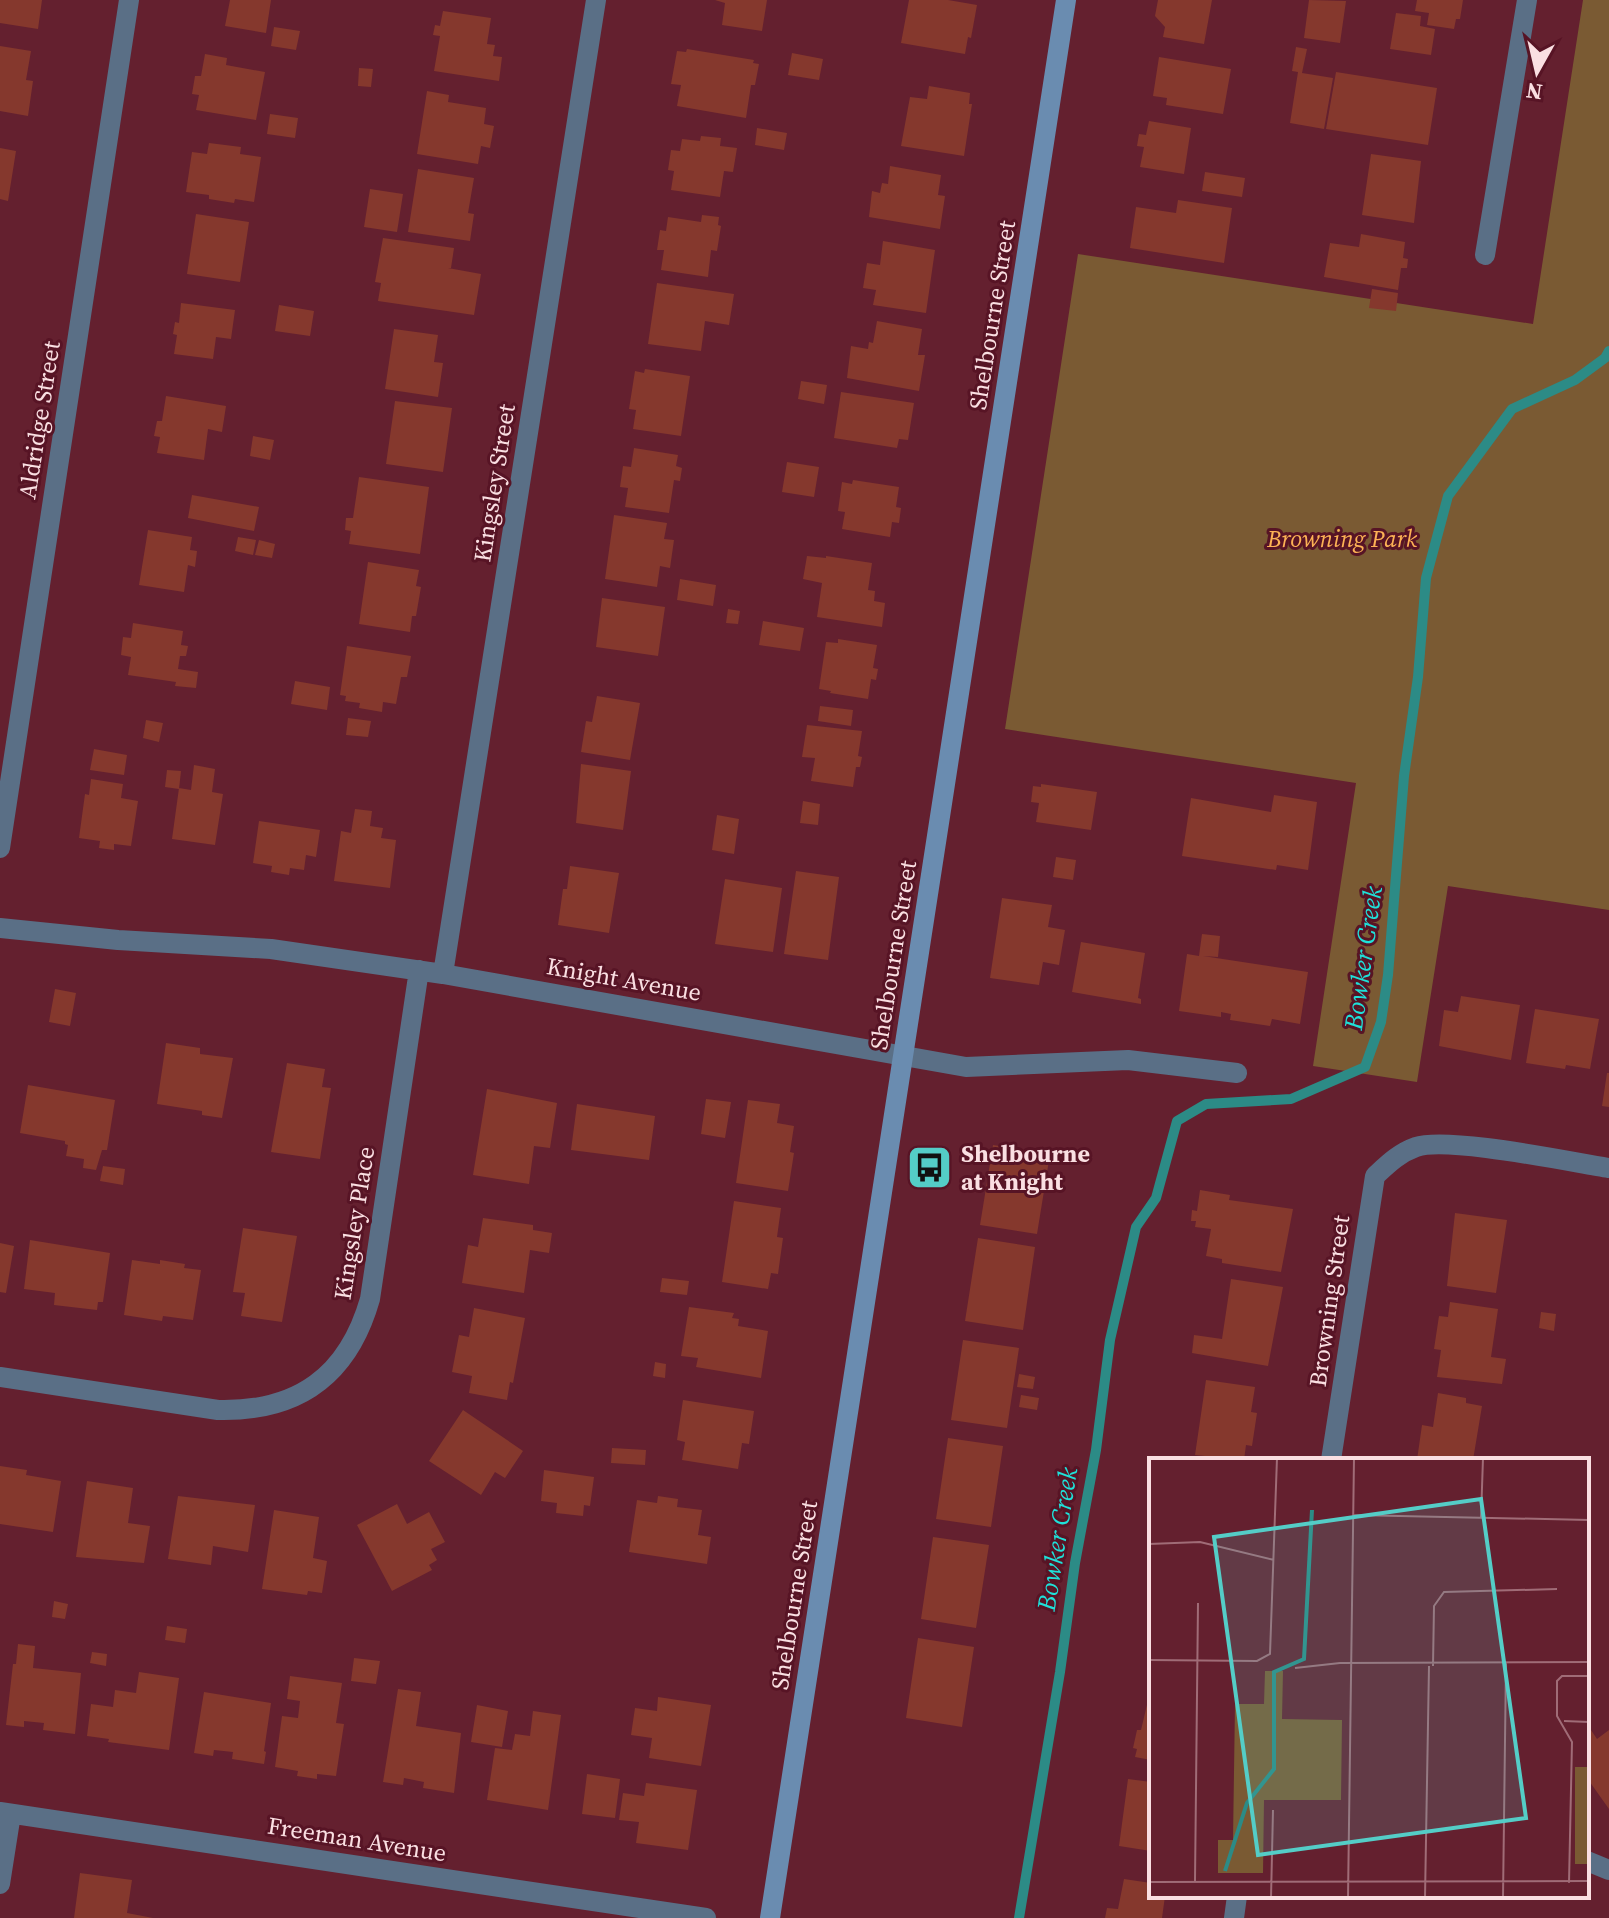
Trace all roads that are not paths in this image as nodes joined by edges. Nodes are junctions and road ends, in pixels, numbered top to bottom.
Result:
1 (129, 0) edge
2 (596, 0) edge
3 (1066, 0) edge
4 (1527, 0) edge
5 (1485, 255) dead end
6 (0, 848) edge
7 (0, 928) edge
8 (419, 970) junction
9 (443, 974) junction
10 (904, 1054) junction
11 (1237, 1073) dead end
12 (1609, 1168) edge
13 (0, 1377) edge
14 (1331, 1458) edge
15 (6, 1813) edge
16 (1589, 1862) edge
17 (1609, 1870) edge
18 (0, 1884) edge
19 (1237, 1898) edge
20 (706, 1918) edge
21 (770, 1918) edge
22 (1234, 1918) edge

1 - 6 street, Aldridge Street
2 - 9 street, Kingsley Street
3 - 10 main road, Shelbourne Street
4 - 5 street
7 - 8 street, Knight Avenue
8 - 9 street, Knight Avenue
8 - 13 street, Kingsley Place
9 - 10 street, Knight Avenue
10 - 11 street, Knight Avenue
10 - 21 main road, Shelbourne Street
12 - 14 street, Browning Street
15 - 18 street
15 - 20 street, Freeman Avenue
16 - 17 street
19 - 22 street

